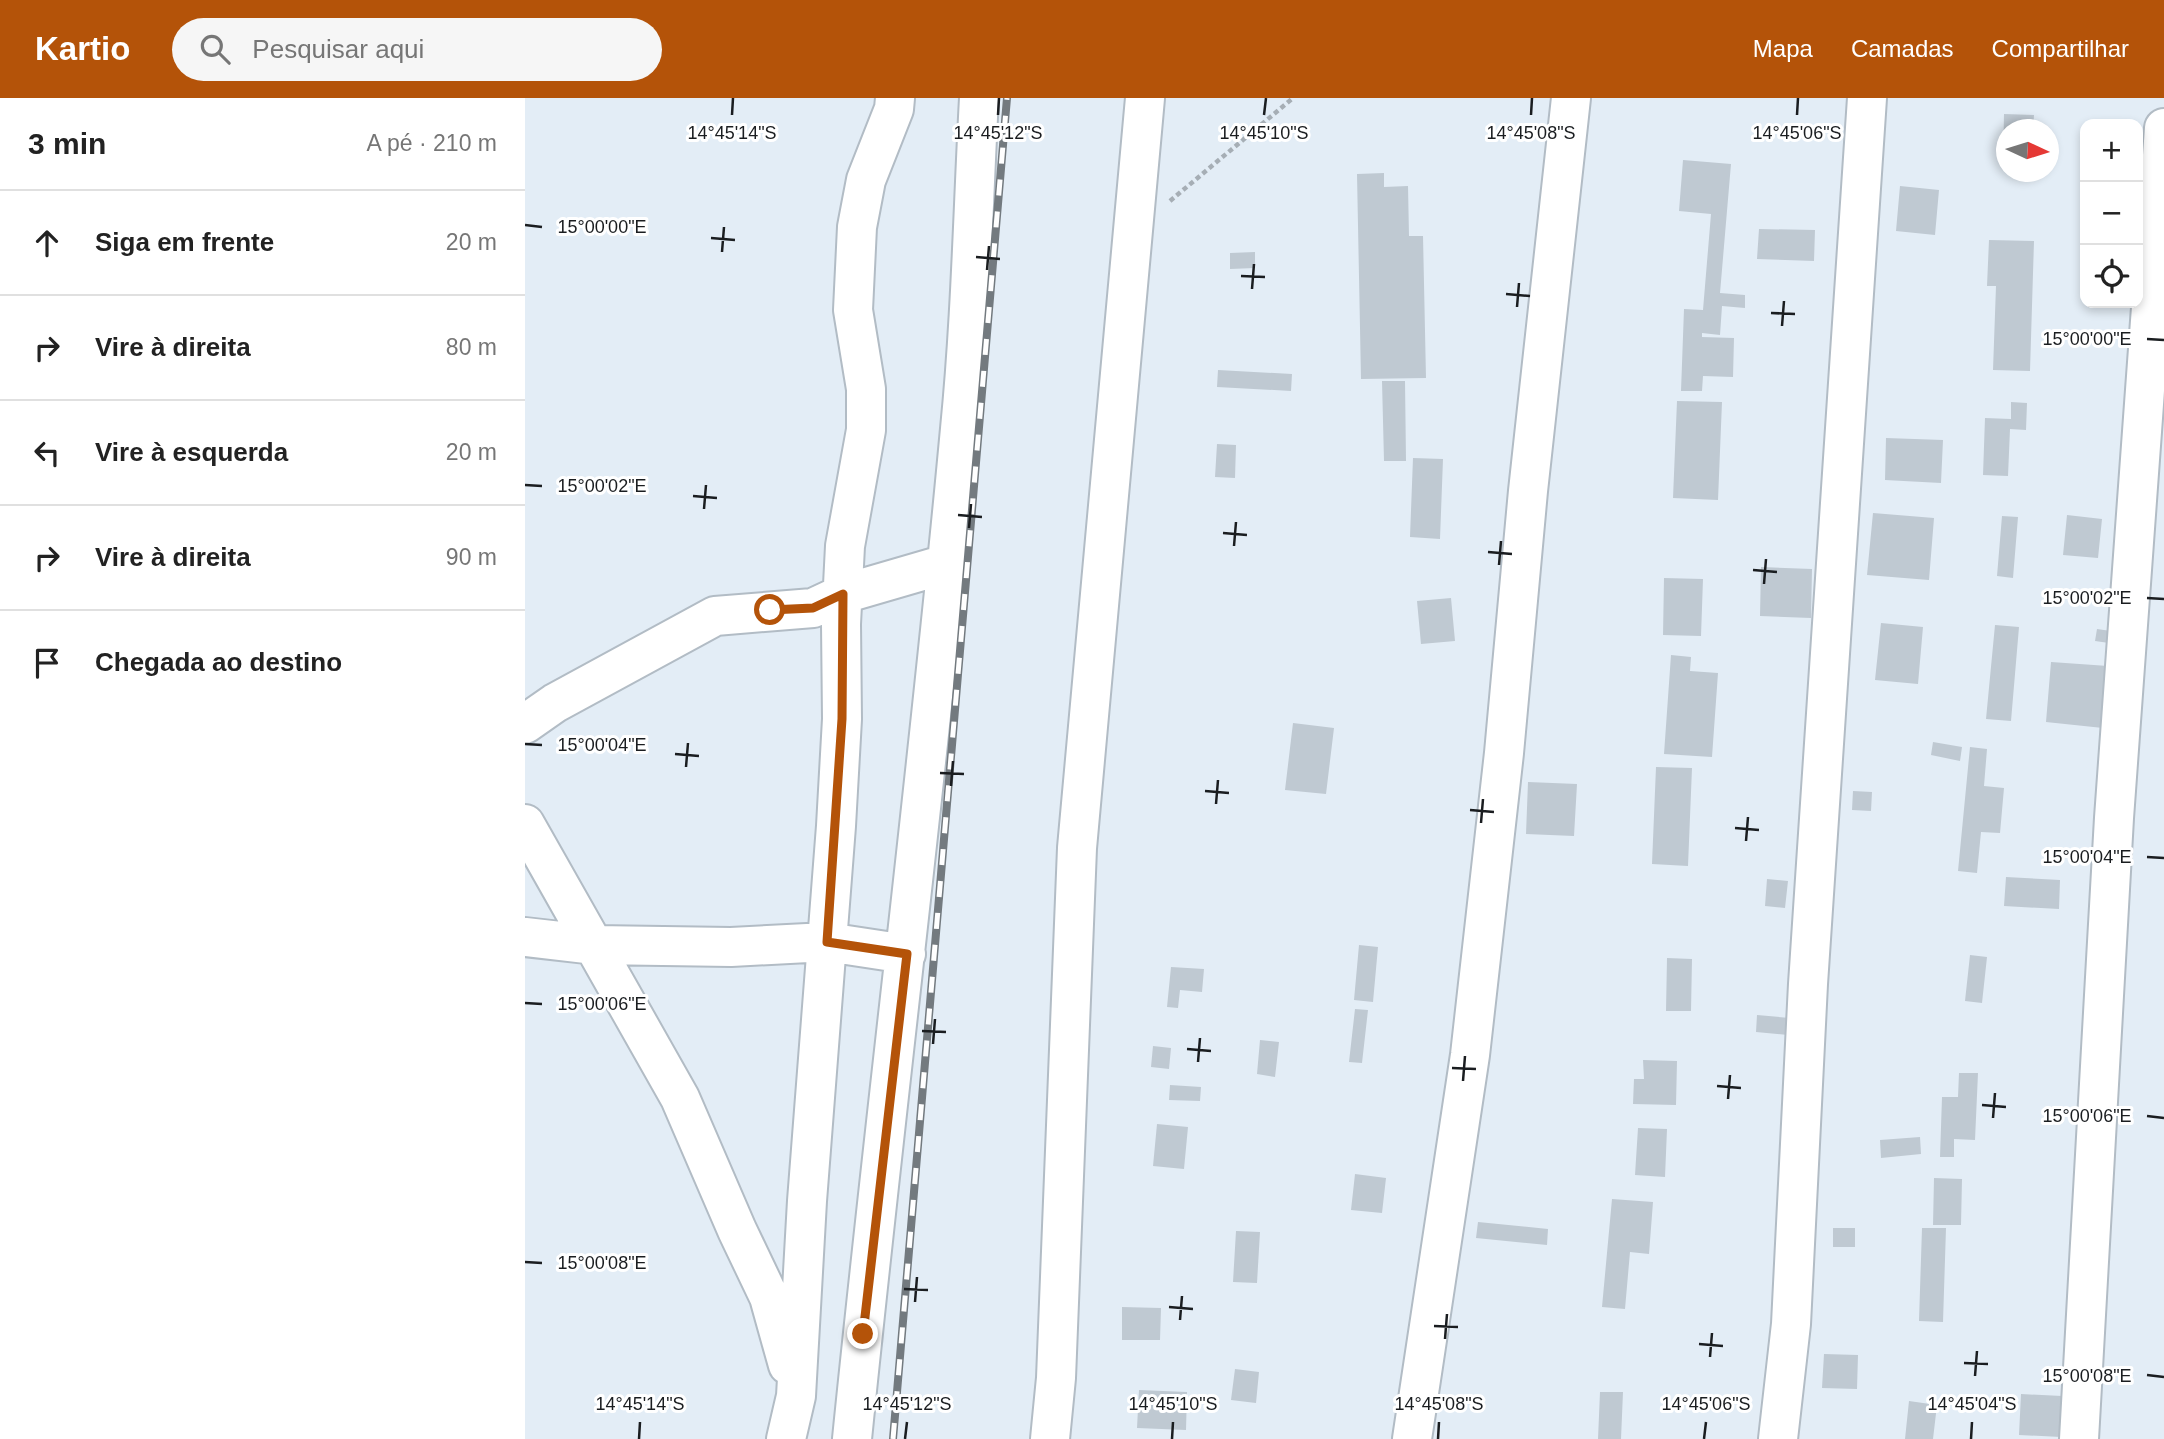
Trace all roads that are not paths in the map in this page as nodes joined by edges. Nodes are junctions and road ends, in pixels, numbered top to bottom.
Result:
1 (895, 98) edge
2 (979, 98) edge
3 (1145, 98) edge
4 (1571, 98) edge
5 (1867, 98) edge
6 (2164, 128) edge
7 (946, 564) junction
8 (843, 594) junction
9 (525, 724) edge
10 (525, 824) edge
11 (525, 937) edge
12 (827, 942) junction
13 (595, 944) junction
14 (907, 954) junction
15 (796, 1396) junction
16 (786, 1439) edge
17 (810, 1439) edge
18 (852, 1439) edge
19 (1050, 1439) edge
20 (1412, 1439) edge
21 (1778, 1439) edge
22 (2080, 1439) edge

1 - 8 street
2 - 7 street
3 - 19 street
4 - 20 street
5 - 21 street
6 - 22 street
7 - 8 street
7 - 14 street
8 - 9 street
8 - 12 street
10 - 13 street
11 - 13 street
12 - 13 street
12 - 14 street
12 - 15 street
13 - 15 street
14 - 18 street
15 - 16 street
15 - 17 street

